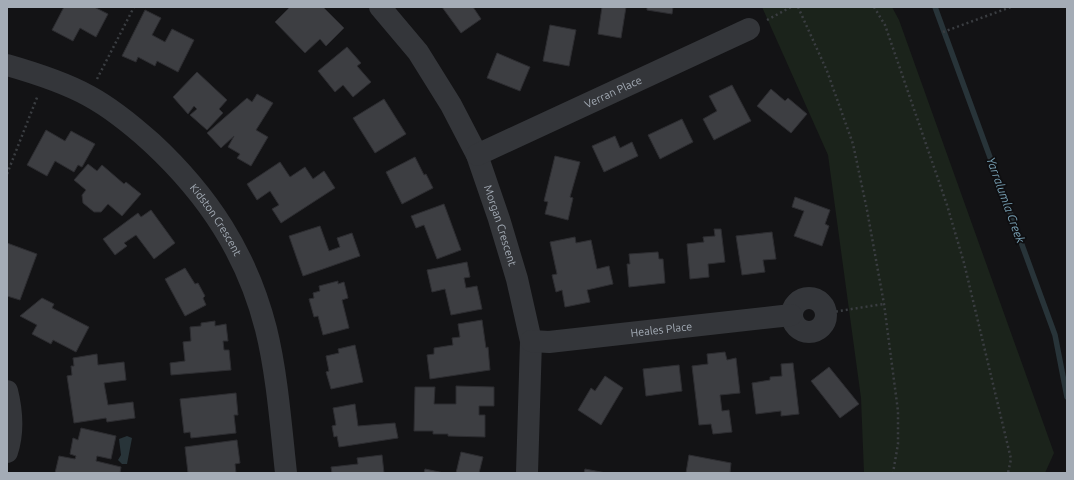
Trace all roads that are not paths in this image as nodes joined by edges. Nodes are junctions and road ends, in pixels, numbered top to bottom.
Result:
1 (380, 7) edge
2 (749, 29) road end
3 (7, 65) edge
4 (477, 155) junction
5 (826, 313) road end
6 (531, 341) junction
7 (7, 390) edge
8 (7, 452) edge
9 (286, 473) edge
10 (527, 473) edge

1 - 4 street, Morgan Crescent
2 - 4 street, Verran Place
3 - 9 street, Kidston Crescent
4 - 6 street, Morgan Crescent
5 - 6 street, Heales Place
6 - 10 street, Morgan Crescent
7 - 8 street

